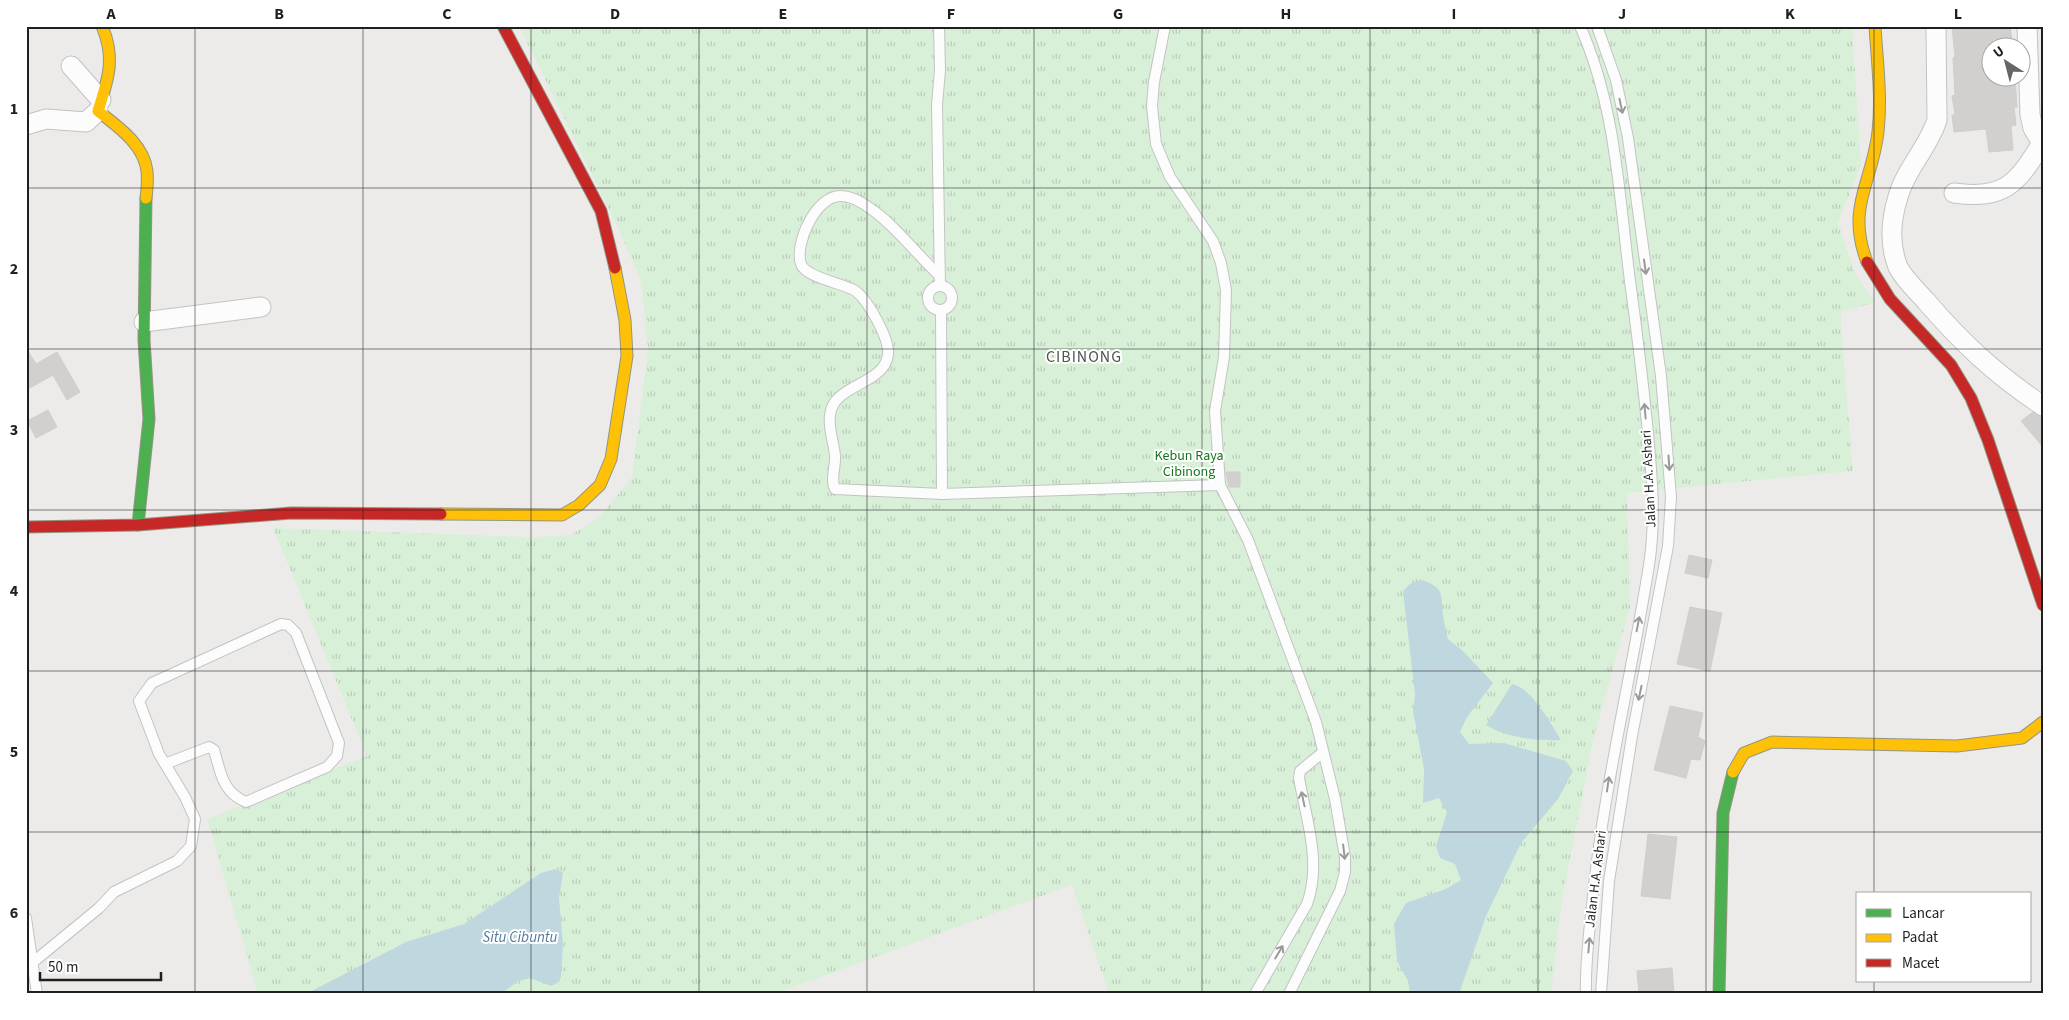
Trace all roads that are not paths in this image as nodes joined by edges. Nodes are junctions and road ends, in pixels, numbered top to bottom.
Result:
1 (102, 26) edge
2 (503, 26) edge
3 (939, 26) edge
4 (1165, 26) edge
5 (1580, 26) edge
6 (1597, 26) edge
7 (1874, 26) edge
8 (1936, 26) edge
9 (2033, 39) edge
10 (71, 66) dead end
11 (1616, 80) junction
12 (1600, 81) junction
13 (100, 106) junction
14 (26, 125) edge
15 (2042, 142) edge
16 (1954, 193) dead end
17 (940, 280) junction
18 (261, 307) dead end
19 (941, 310) junction
20 (144, 322) junction
21 (2043, 406) edge
22 (1220, 485) junction
23 (942, 494) junction
24 (138, 525) junction
25 (26, 527) edge
26 (1652, 543) junction
27 (1668, 546) junction
28 (2043, 605) edge
29 (2043, 722) edge
30 (2043, 736) edge
31 (2022, 738) junction
32 (1322, 753) junction
33 (165, 764) junction
34 (1600, 839) junction
35 (1615, 841) junction
36 (26, 918) edge
37 (29, 948) edge
38 (32, 963) junction
39 (37, 994) edge
40 (1254, 994) edge
41 (1289, 994) edge
42 (1586, 994) edge
43 (1602, 994) edge
44 (1719, 994) edge

1 - 13 street
2 - 24 street
3 - 17 lane
4 - 22 lane
5 - 12 lane, Jalan H.A. Ashari
6 - 11 lane, Jalan H.A. Ashari
7 - 28 street
8 - 21 street
9 - 15 street
10 - 13 street
11 - 12 lane
11 -> 27 lane, Jalan H.A. Ashari
26 -> 12 lane, Jalan H.A. Ashari
13 - 14 street
13 - 20 street
15 - 16 street
17 - 19 lane
17 - 19 lane
17 - 23 lane
18 - 20 street
19 - 23 lane
20 - 24 street
22 - 23 lane
22 - 32 lane
24 - 25 street
26 - 27 lane
34 -> 26 lane, Jalan H.A. Ashari
27 -> 35 lane, Jalan H.A. Ashari
29 - 31 street
30 - 31 street
31 - 44 street
40 -> 32 lane
32 -> 41 lane
33 - 33 lane
33 - 38 lane
34 - 35 lane
42 -> 34 lane, Jalan H.A. Ashari
35 - 43 lane, Jalan H.A. Ashari
36 - 37 lane
37 - 38 lane
38 - 39 lane

